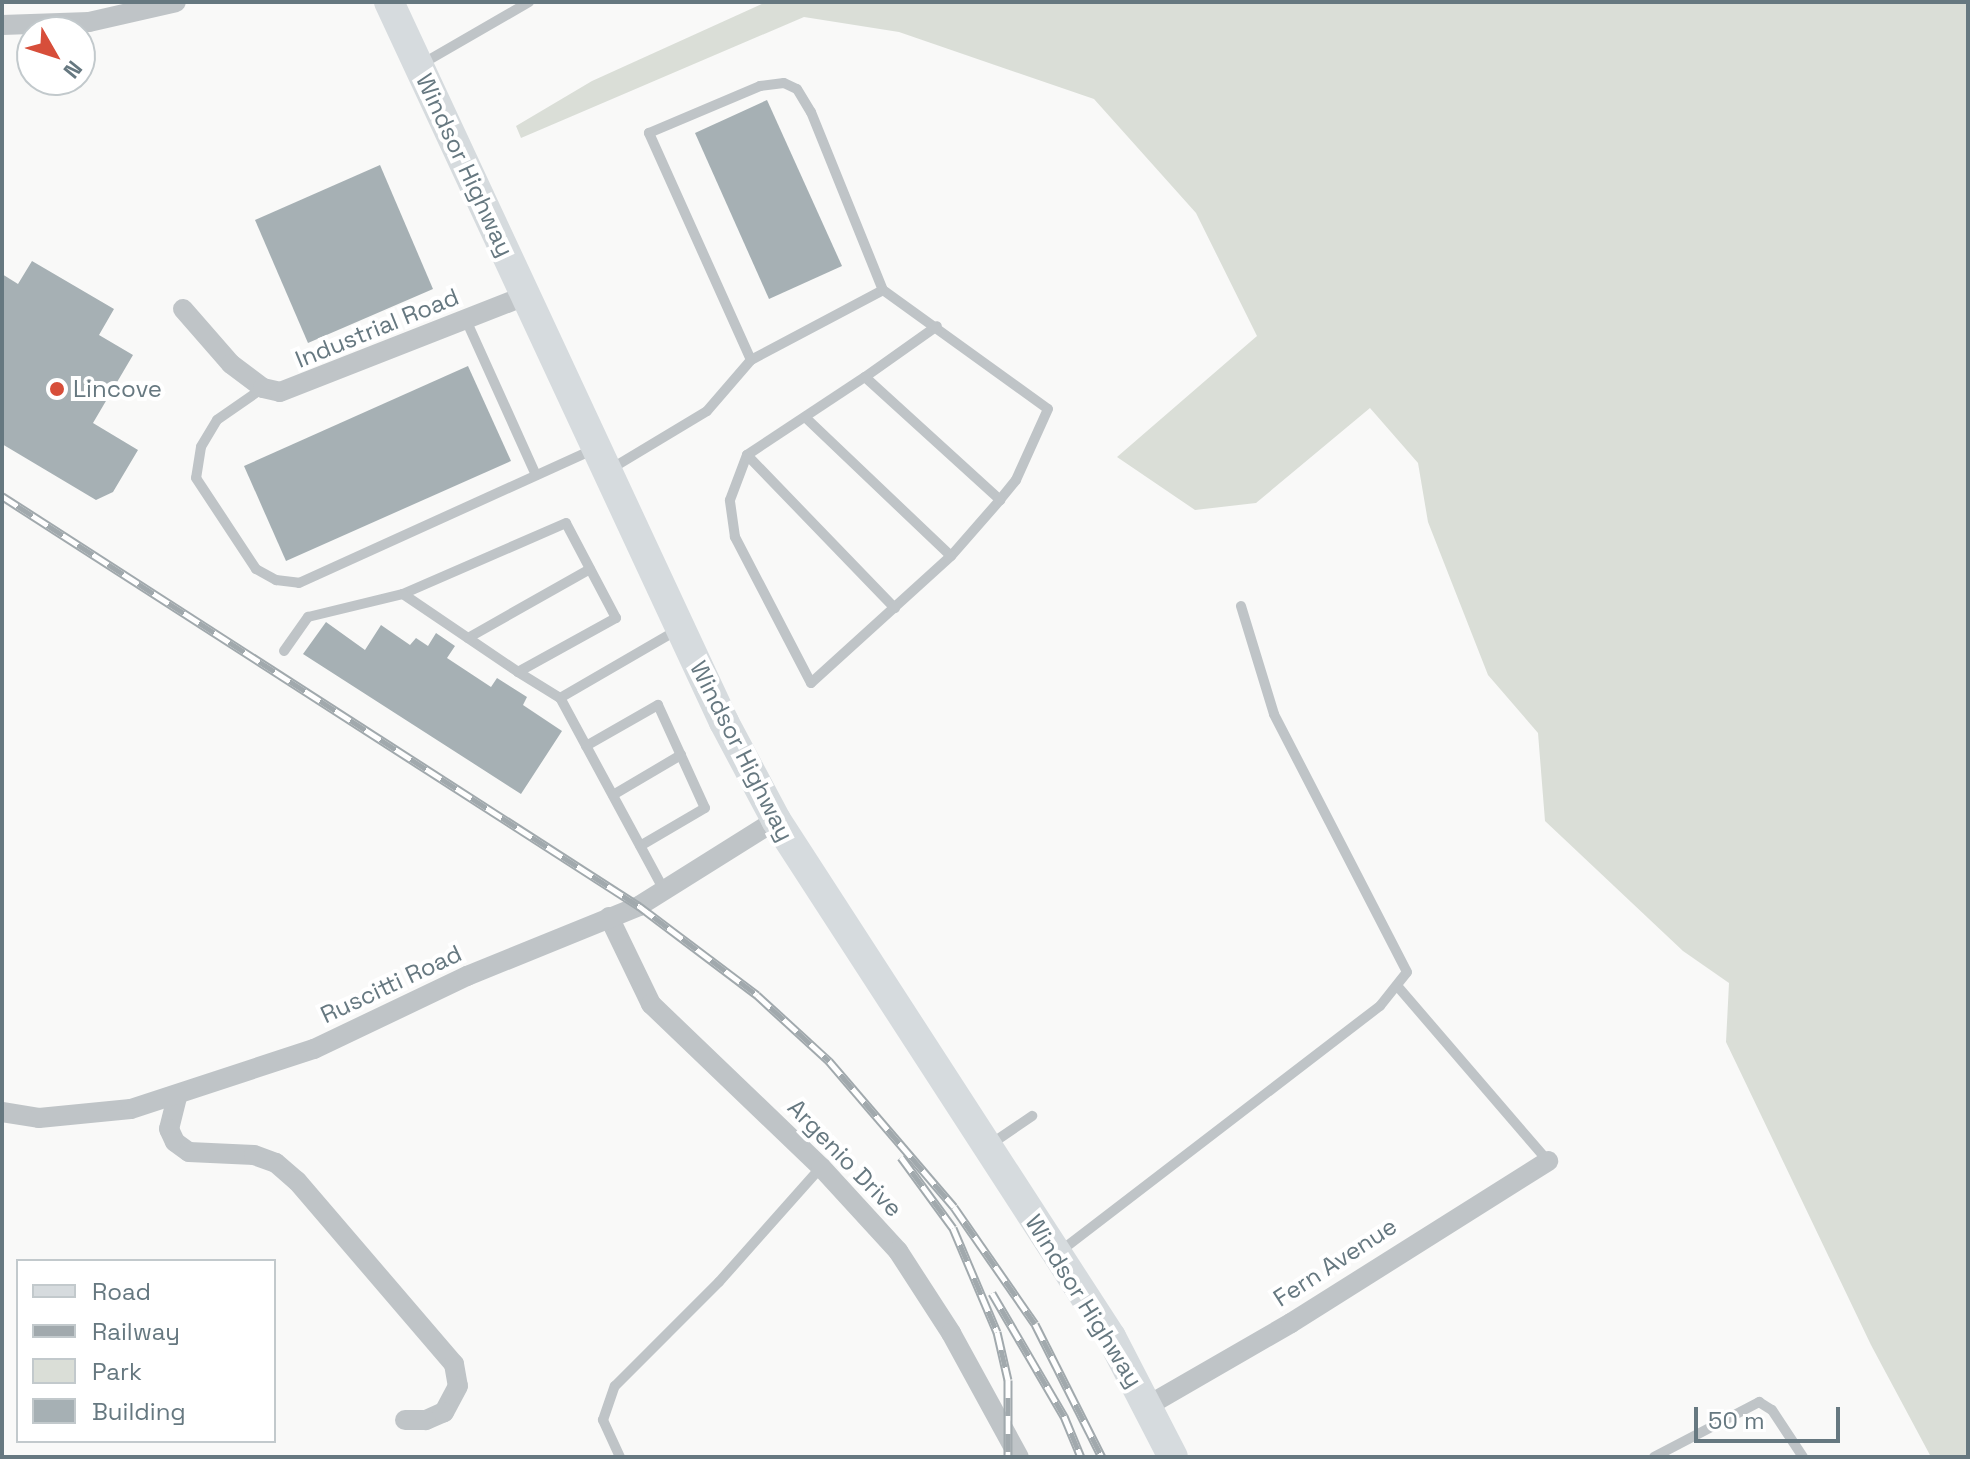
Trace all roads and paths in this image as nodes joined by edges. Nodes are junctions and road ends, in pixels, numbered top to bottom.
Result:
1 (176, 2) edge
2 (389, 2) edge
3 (529, 2) edge
4 (2, 25) edge
5 (419, 66) junction
6 (883, 290) junction
7 (525, 296) junction
8 (183, 309) dead end
9 (466, 320) junction
10 (937, 326) junction
11 (751, 360) junction
12 (865, 377) junction
13 (263, 388) junction
14 (806, 418) junction
15 (747, 455) junction
16 (602, 460) junction
17 (536, 475) junction
18 (1000, 500) junction
19 (951, 556) junction
20 (590, 569) junction
21 (403, 594) junction
22 (1241, 606) dead end
23 (895, 608) junction
24 (680, 628) junction
25 (468, 638) junction
26 (284, 651) dead end
27 (518, 672) junction
28 (560, 698) junction
29 (586, 746) junction
30 (681, 755) junction
31 (613, 795) junction
32 (776, 820) junction
33 (640, 846) junction
34 (664, 890) junction
35 (609, 917) junction
36 (1399, 988) junction
37 (177, 1097) junction
38 (2, 1112) edge
39 (1032, 1116) dead end
40 (986, 1147) junction
41 (1548, 1161) joint
42 (821, 1167) junction
43 (1057, 1254) junction
44 (1149, 1405) junction
45 (405, 1420) dead end
46 (620, 1457) edge
47 (1019, 1457) edge
48 (1173, 1457) edge
49 (1654, 1457) edge
50 (1803, 1457) edge

1 - 4 street
2 - 5 main road, Windsor Highway
3 - 5 lane
5 - 7 main road, Windsor Highway
6 - 10 lane
6 - 11 lane
6 - 11 lane
7 - 9 street, Industrial Road
7 - 16 main road, Windsor Highway
8 - 13 street
9 - 13 street, Industrial Road
9 - 17 lane
10 - 12 lane
10 - 18 lane
11 - 16 lane
12 - 14 lane
12 - 18 lane
13 - 17 lane
14 - 15 lane
14 - 19 lane
15 - 23 lane
15 - 23 lane
16 - 17 lane
16 - 24 main road, Windsor Highway
18 - 19 lane
19 - 23 lane
20 - 21 lane
20 - 25 lane
20 - 27 lane
21 - 25 lane
21 - 26 lane
22 - 36 lane
24 - 28 lane
24 - 32 main road, Windsor Highway
25 - 27 lane
27 - 28 lane
28 - 29 lane
29 - 30 lane
29 - 31 lane
30 - 31 lane
30 - 33 lane
31 - 33 lane
32 - 34 street, Ruscitti Road
32 - 40 main road, Windsor Highway
33 - 34 lane
34 - 35 street, Ruscitti Road
35 - 37 street, Ruscitti Road
35 - 42 street, Argenio Drive
36 - 41 lane
36 - 43 lane
37 - 38 street, Ruscitti Road
37 - 45 street
39 - 40 lane
40 - 43 main road, Windsor Highway
41 - 44 street, Fern Avenue
42 - 46 lane
42 - 47 street, Argenio Drive
43 - 44 main road, Windsor Highway
44 - 48 main road, Windsor Highway
49 - 50 lane

